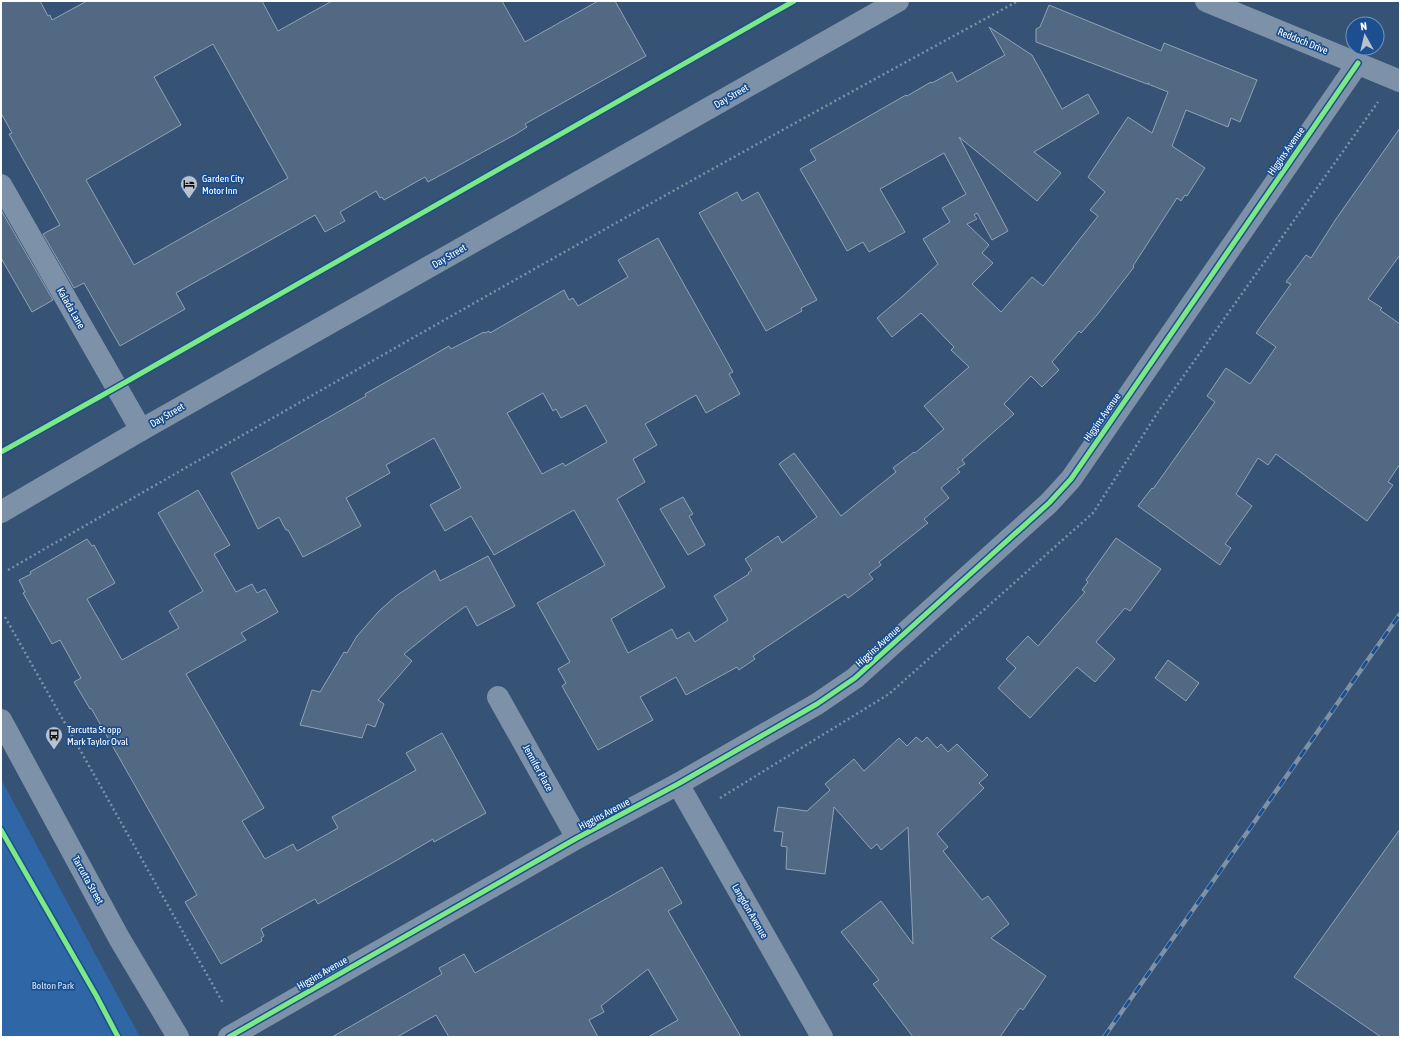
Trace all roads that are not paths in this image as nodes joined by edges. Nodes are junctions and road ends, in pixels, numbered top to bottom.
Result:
1 (898, 1) edge
2 (1206, 1) edge
3 (1358, 63) junction
4 (1400, 81) edge
5 (1, 185) edge
6 (141, 430) junction
7 (1, 512) edge
8 (498, 697) dead end
9 (1, 720) edge
10 (678, 784) junction
11 (577, 838) junction
12 (178, 1037) edge
13 (229, 1037) edge
14 (822, 1037) edge

1 - 6 street, Day Street
2 - 3 street, Reddoch Drive
3 - 4 street, Reddoch Drive
3 - 10 street, Higgins Avenue
5 - 6 street, Kalada Lane
6 - 7 street, Day Street
8 - 11 street, Jennifer Place
9 - 12 street, Tarcutta Street
10 - 11 street, Higgins Avenue
10 - 14 street, Langdon Avenue
11 - 13 street, Higgins Avenue

